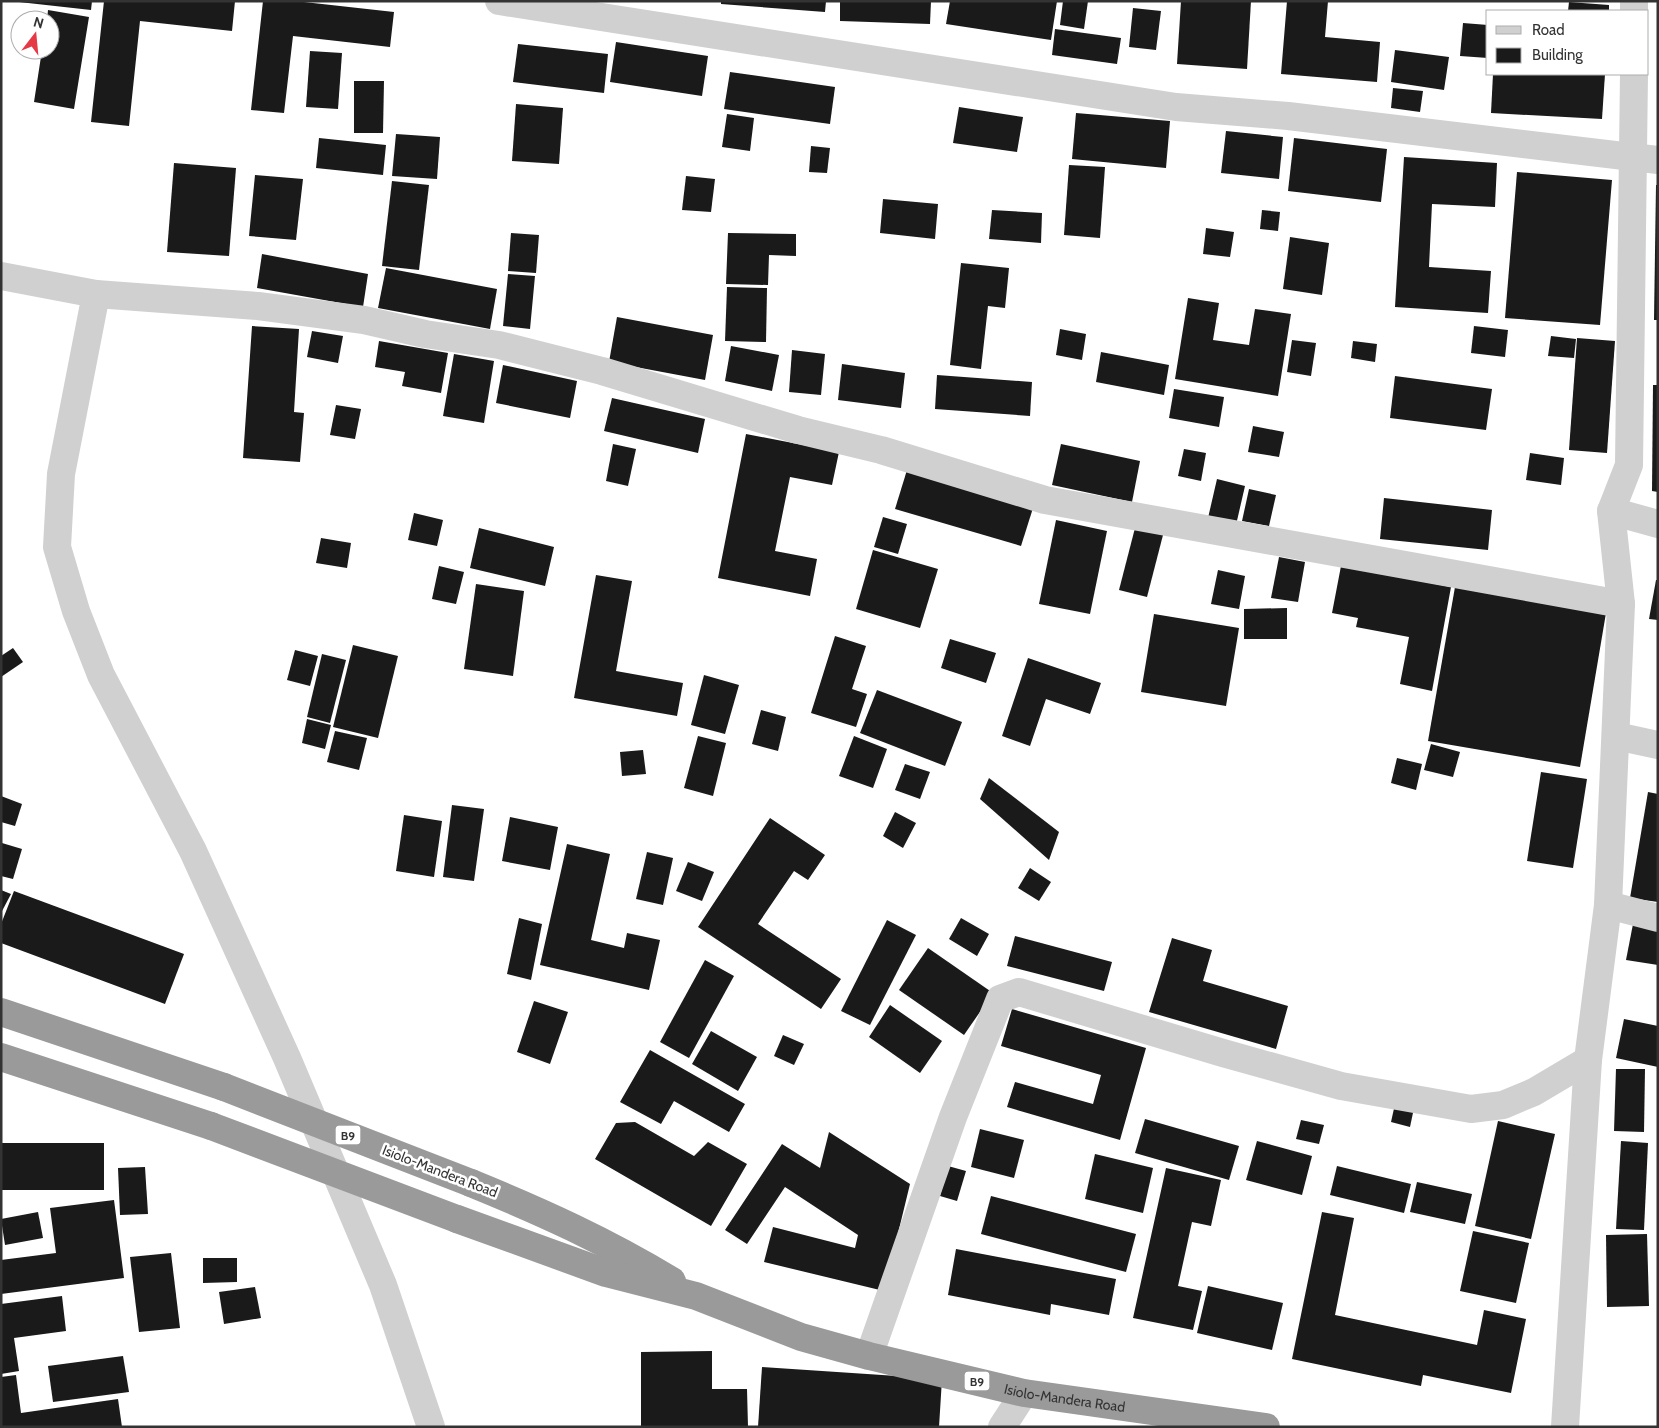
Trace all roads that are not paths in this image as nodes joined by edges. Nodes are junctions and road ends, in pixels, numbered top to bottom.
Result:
1 (499, 1) edge
2 (1634, 75) edge
3 (1646, 158) edge
4 (1, 276) edge
5 (96, 294) junction
6 (1611, 511) junction
7 (1658, 524) edge
8 (1621, 604) junction
9 (1616, 736) junction
10 (1658, 745) edge
11 (1608, 905) junction
12 (1658, 918) edge
13 (1, 1012) edge
14 (1, 1057) edge
15 (1588, 1060) junction
16 (696, 1296) junction
17 (869, 1356) junction
18 (1024, 1393) junction
19 (431, 1427) edge
20 (1002, 1427) edge
21 (1266, 1427) edge
22 (1565, 1427) edge

1 - 3 street
2 - 3 street
3 - 6 street
4 - 5 street
5 - 8 street
5 - 19 street
6 - 7 street
6 - 8 street
8 - 9 street
9 - 10 street
9 - 11 street
11 - 12 street
11 - 15 street
13 - 16 highway, Isiolo-Mandera Road / B9, bridge
14 - 16 highway, Isiolo-Mandera Road / B9, bridge
15 - 17 street
15 - 22 street
16 - 17 highway, Isiolo-Mandera Road / B9
17 - 18 highway, Isiolo-Mandera Road / B9
18 - 20 street
18 - 21 highway, Isiolo-Mandera Road / B9

